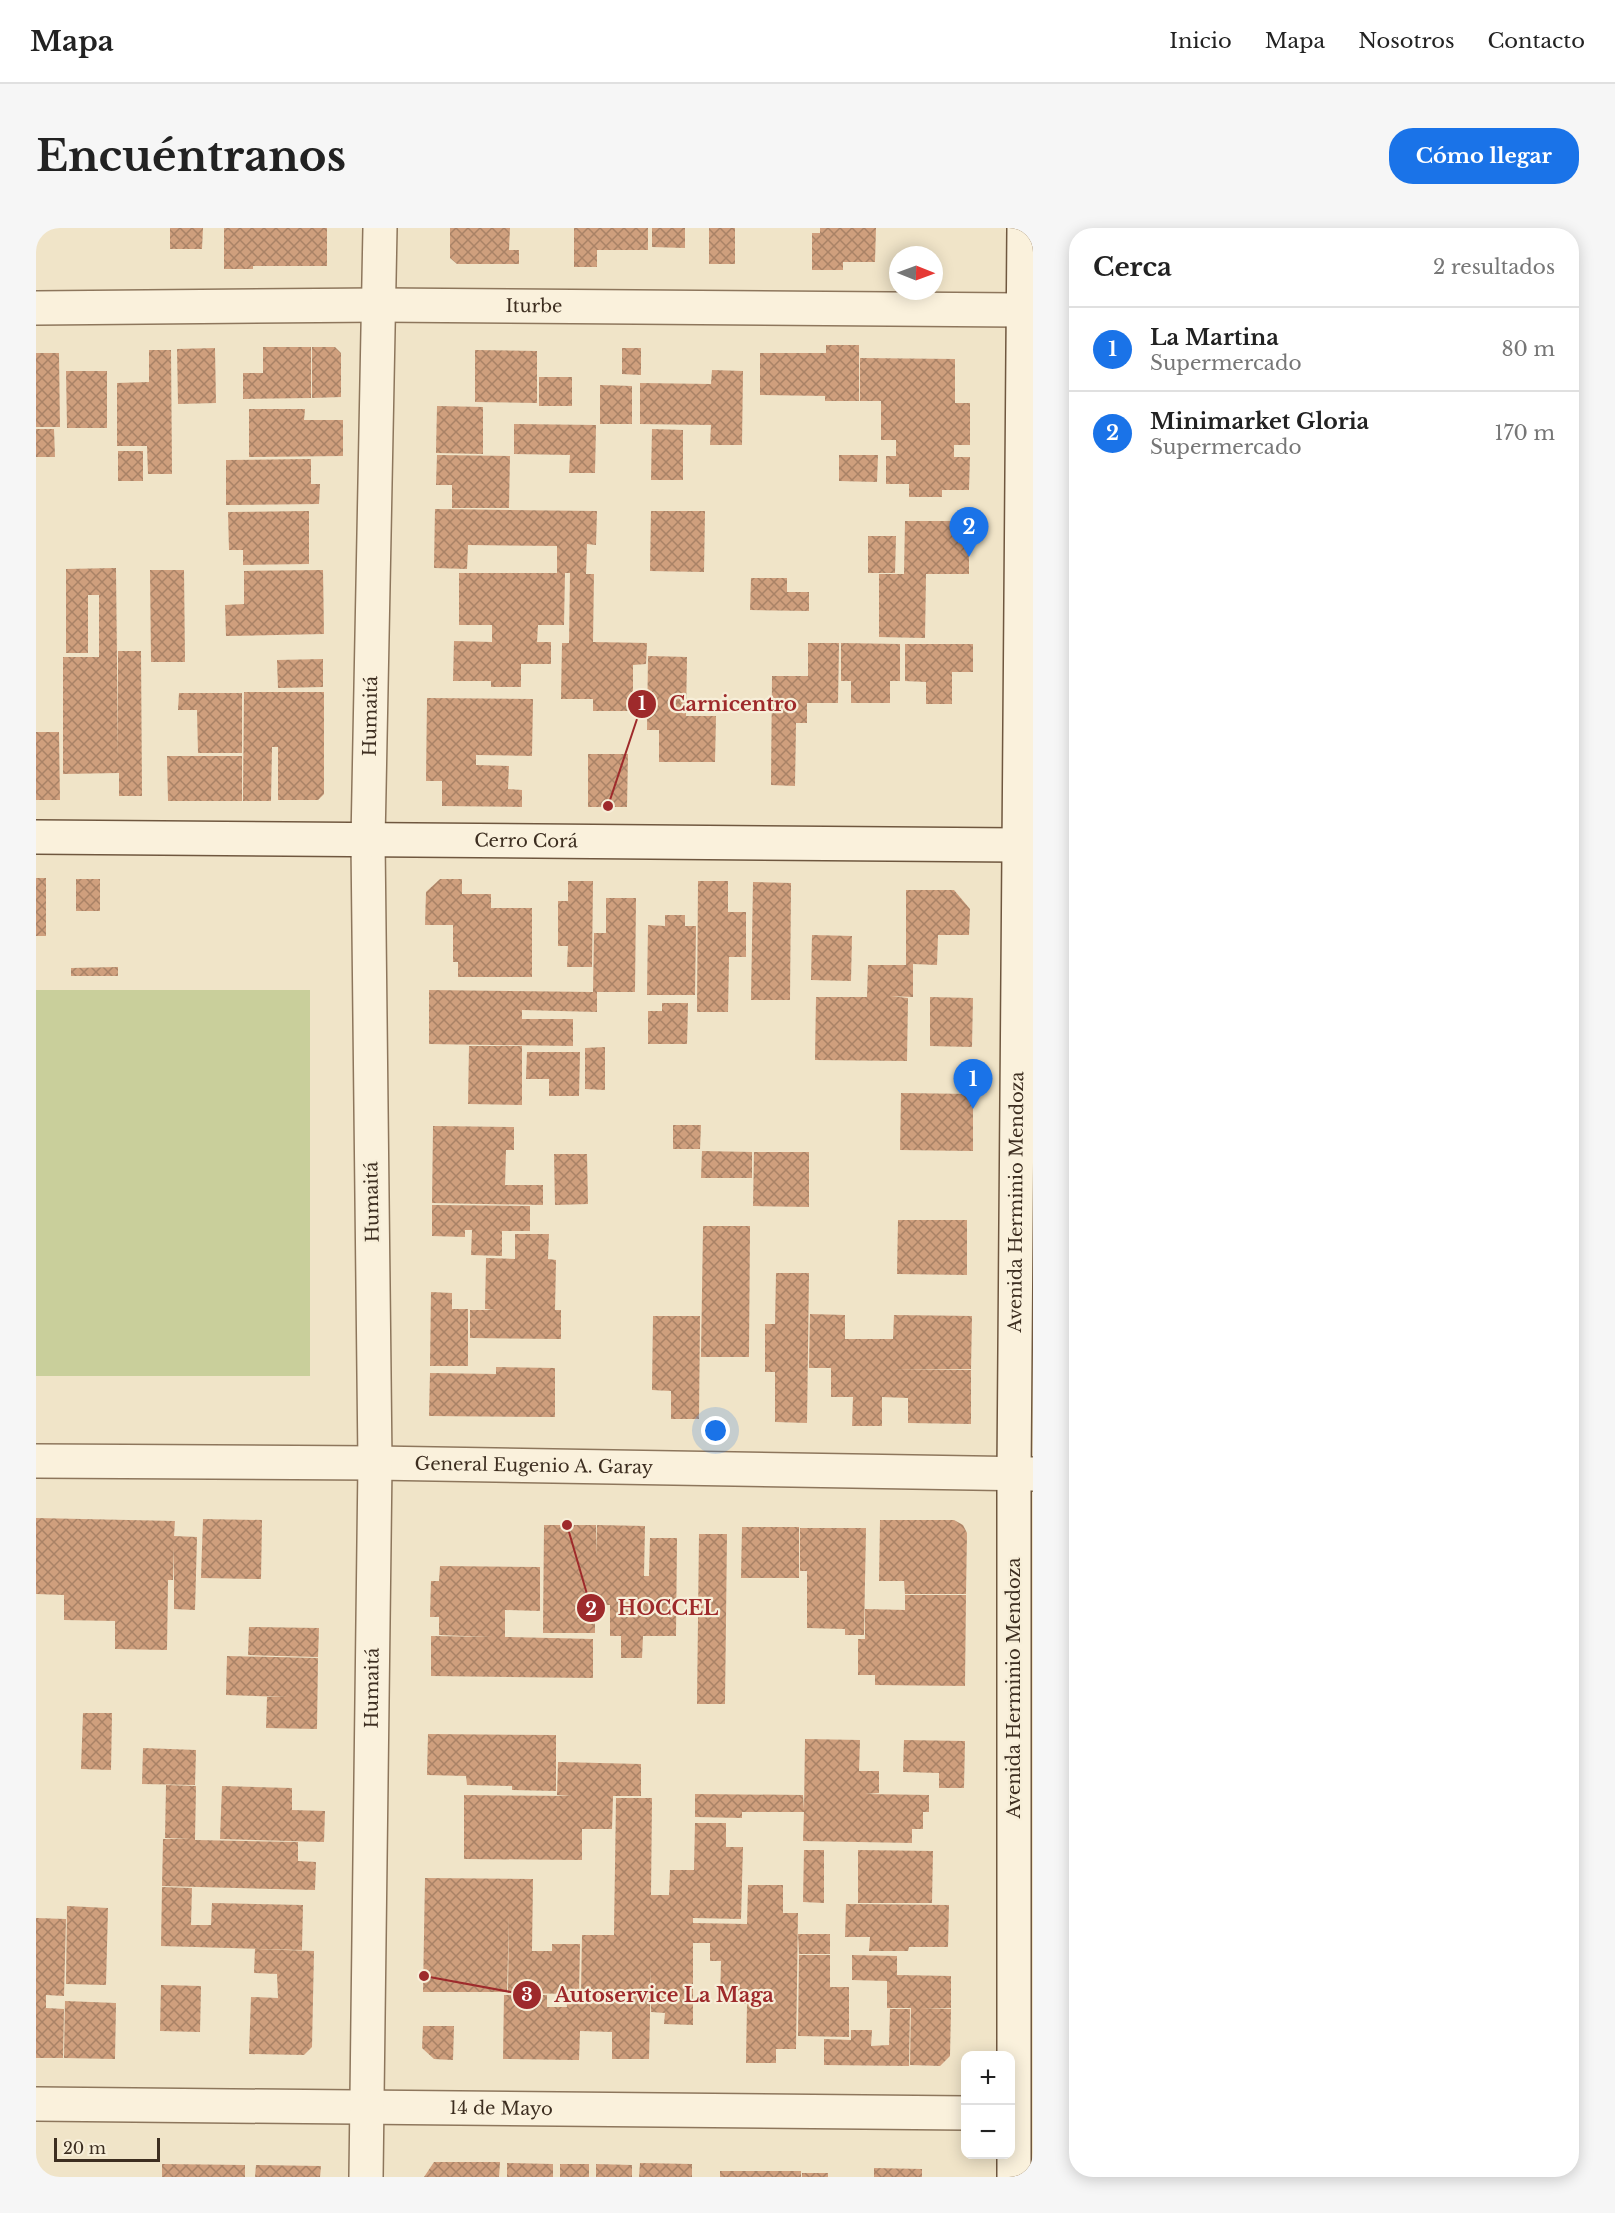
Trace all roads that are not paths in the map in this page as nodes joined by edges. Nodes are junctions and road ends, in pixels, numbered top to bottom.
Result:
1 (380, 228) edge
2 (1024, 228) edge
3 (380, 305) junction
4 (36, 308) edge
5 (1028, 310) edge
6 (1025, 833) edge
7 (36, 837) edge
8 (368, 841) junction
9 (1033, 874) edge
10 (36, 1461) edge
11 (375, 1462) junction
12 (1023, 1474) edge
13 (36, 2104) edge
14 (365, 2108) junction
15 (961, 2113) edge
16 (1019, 2114) edge
17 (366, 2177) edge
18 (1014, 2177) edge

1 - 3 street, Humaitá
2 - 5 street, Avenida Herminio Mendoza
3 - 4 street, Iturbe
3 - 5 street, Iturbe
3 - 8 street, Humaitá
5 - 6 street, Avenida Herminio Mendoza
6 - 8 street, Cerro Corá
6 - 9 street
6 - 12 street, Avenida Herminio Mendoza
7 - 8 street, Cerro Corá
8 - 11 street, Humaitá
10 - 11 street, General Eugenio A. Garay
11 - 12 street, General Eugenio A. Garay
11 - 14 street, Humaitá
12 - 16 street, Avenida Herminio Mendoza
13 - 14 street, 14 de Mayo
14 - 15 street, 14 de Mayo
14 - 17 street, Humaitá
16 - 18 street, Avenida Herminio Mendoza

